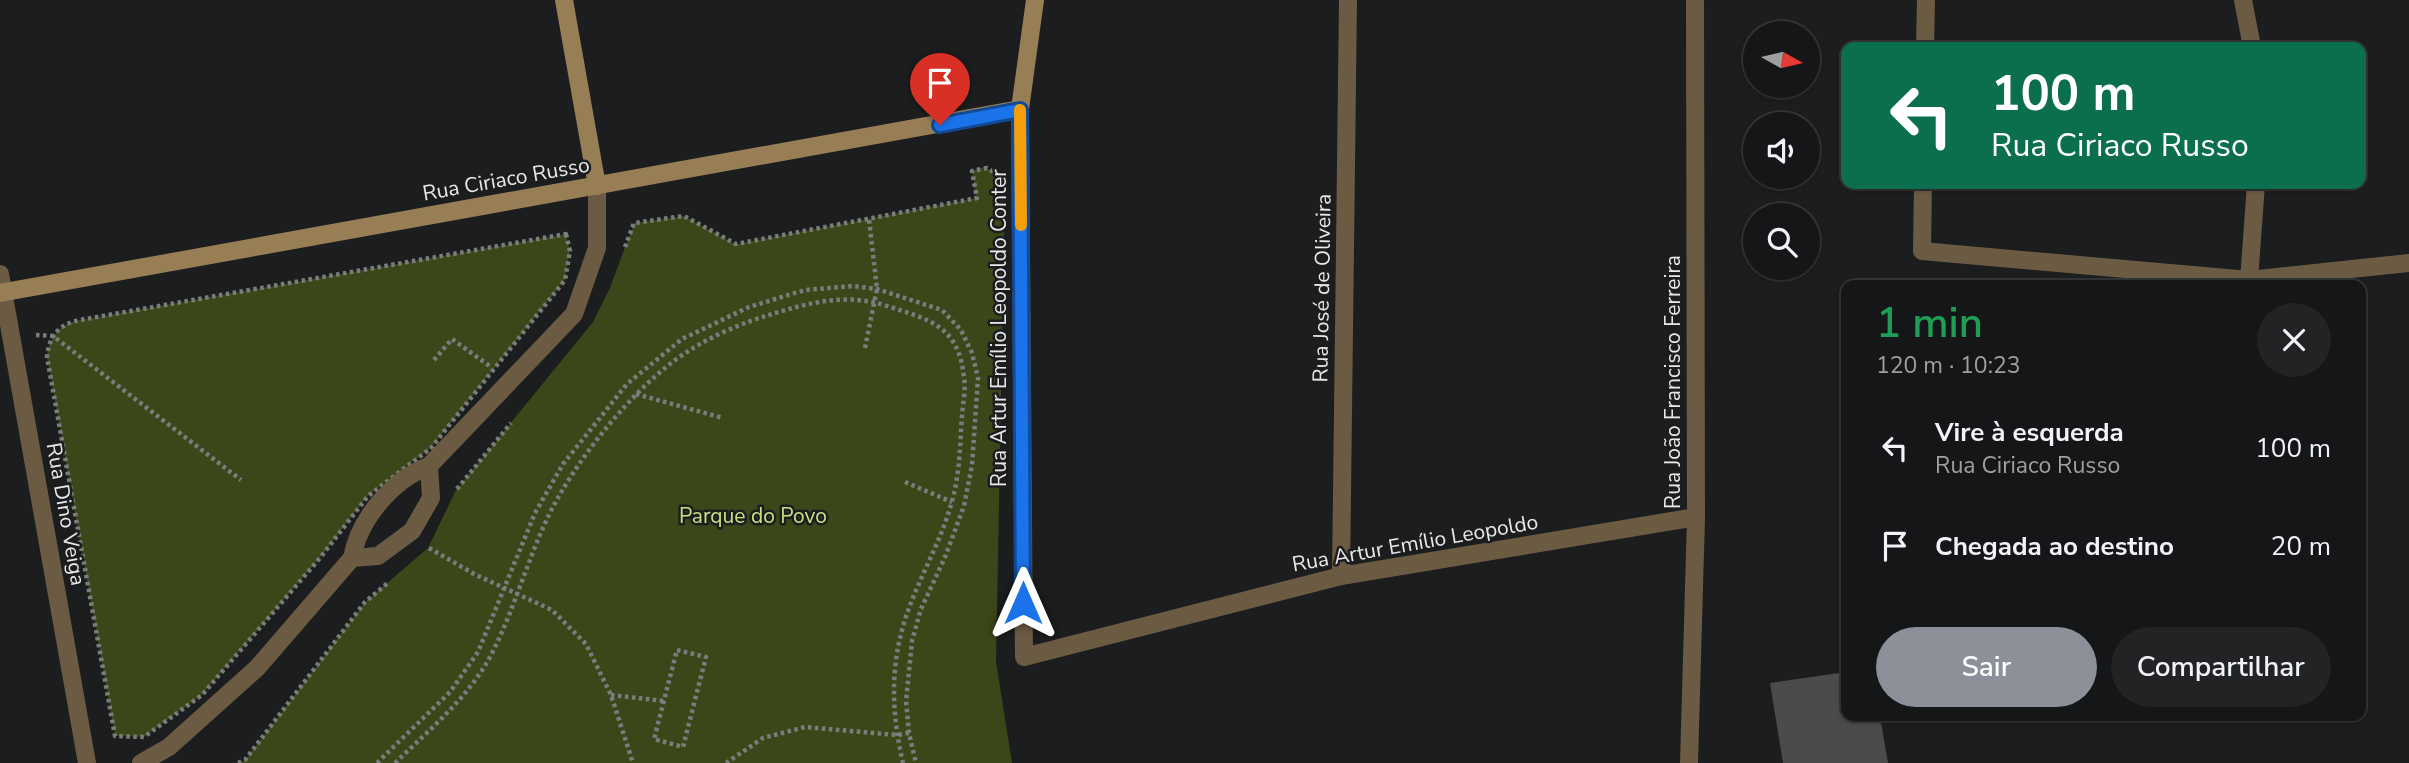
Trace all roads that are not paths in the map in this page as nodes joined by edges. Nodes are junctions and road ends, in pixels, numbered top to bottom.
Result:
1 (564, 0) edge
2 (1035, 0) edge
3 (1348, 0) edge
4 (1695, 0) edge
5 (1926, 0) edge
6 (2243, 0) edge
7 (1925, 42) edge
8 (2251, 42) edge
9 (1020, 110) junction
10 (597, 186) junction
11 (1923, 189) edge
12 (2256, 189) edge
13 (2409, 263) edge
14 (0, 274) edge
15 (2249, 280) junction
16 (2, 293) edge
17 (429, 466) junction
18 (1696, 517) junction
19 (352, 558) junction
20 (1341, 576) junction
21 (1024, 657) joint
22 (86, 763) edge
23 (141, 763) edge
24 (1689, 763) edge

1 - 10 street
2 - 9 street, Rua Artur Emílio Leopoldo Conter
3 - 20 street, Rua José de Oliveira
4 - 18 street, Rua João Francisco Ferreira
5 - 7 street
6 - 8 street
9 - 10 street, Rua Ciriaco Russo
9 - 21 street, Rua Artur Emílio Leopoldo Conter
10 - 16 street, Rua Ciriaco Russo
10 - 17 street
11 - 15 street
12 - 15 street
13 - 15 street
14 - 16 street, Rua Dino Veiga
16 - 22 street, Rua Dino Veiga
17 - 19 street
17 - 19 street
18 - 20 street, Rua Artur Emílio Leopoldo
18 - 24 street, Rua João Francisco Ferreira
19 - 23 street
20 - 21 street, Rua Artur Emílio Leopoldo

